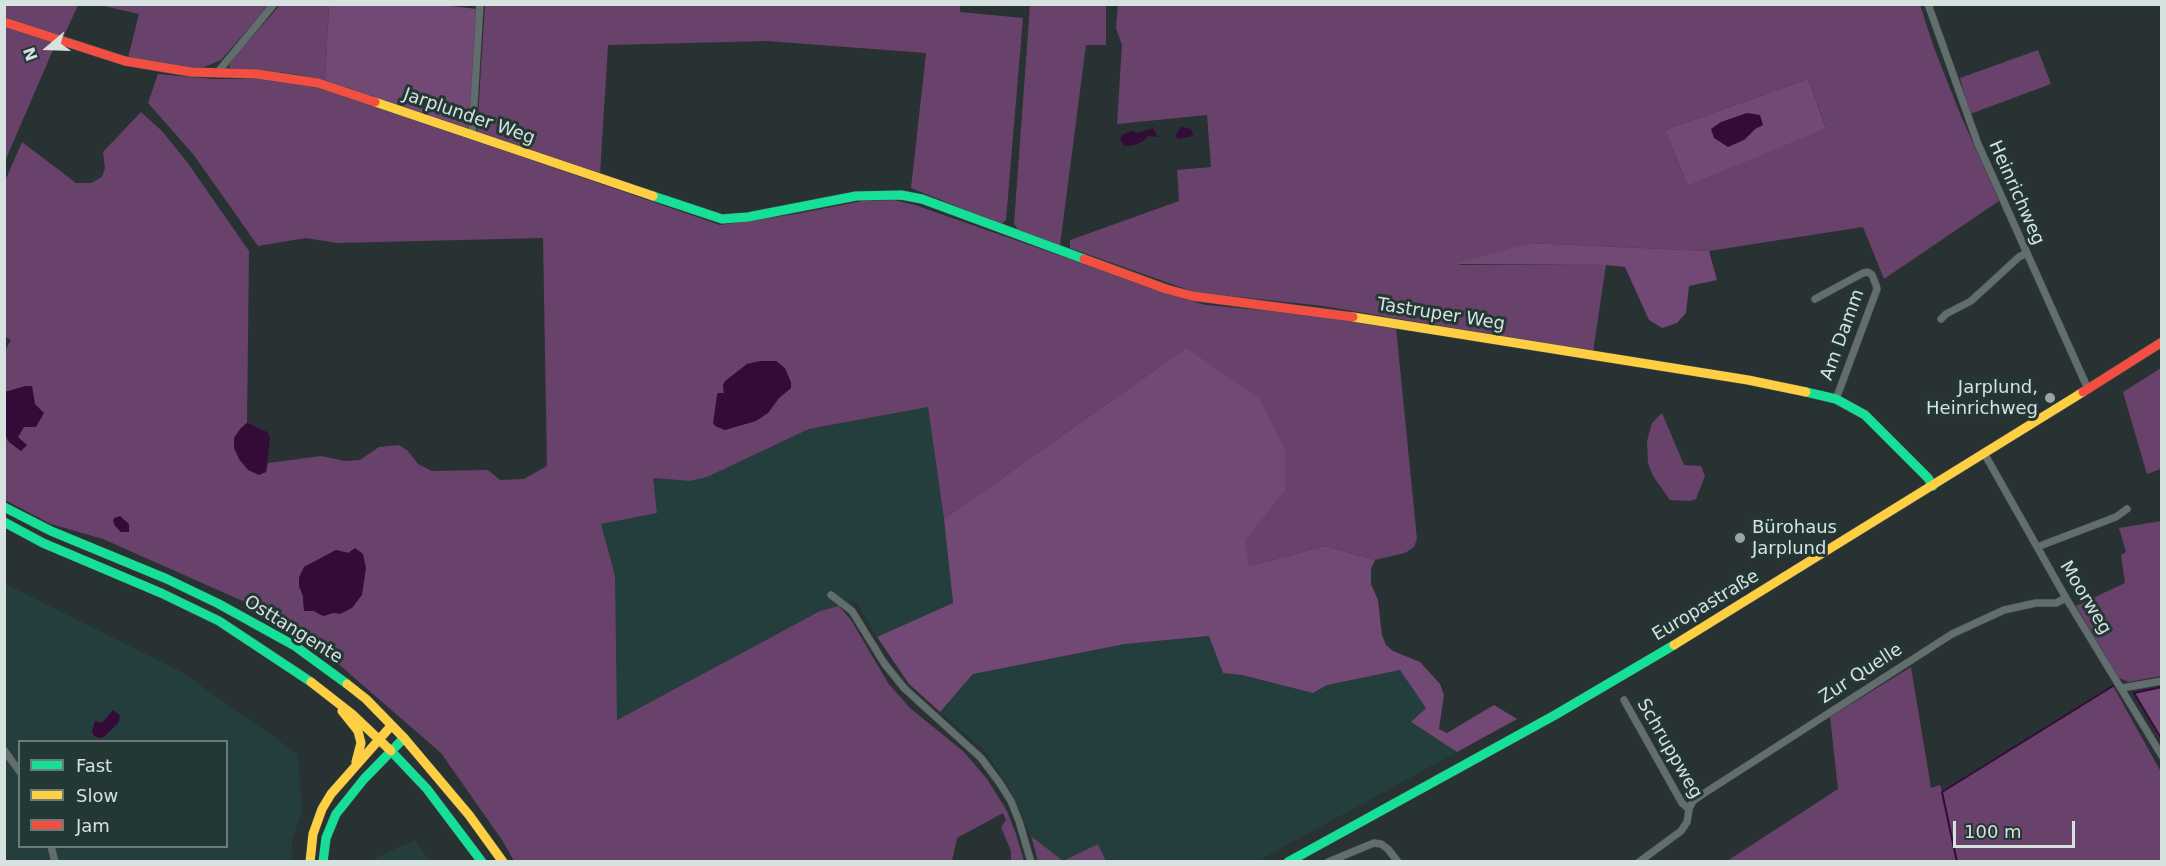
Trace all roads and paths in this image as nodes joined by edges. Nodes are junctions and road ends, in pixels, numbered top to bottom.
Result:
1 (274, 4) edge
2 (480, 4) edge
3 (1928, 4) edge
4 (4, 22) edge
5 (217, 73) junction
6 (472, 136) junction
7 (922, 199) joint
8 (2027, 253) junction
9 (1815, 299) dead end
10 (1941, 319) dead end
11 (2162, 342) edge
12 (2088, 389) junction
13 (1836, 399) junction
14 (1984, 453) junction
15 (1933, 486) junction
16 (4, 507) edge
17 (2127, 509) dead end
18 (4, 522) edge
19 (2037, 547) junction
20 (831, 595) dead end
21 (2066, 598) junction
22 (2162, 681) edge
23 (2122, 688) junction
24 (321, 690) junction
25 (1624, 700) dead end
26 (391, 726) junction
27 (404, 738) junction
28 (380, 739) junction
29 (4, 750) edge
30 (392, 750) junction
31 (2162, 756) edge
32 (353, 768) junction
33 (18, 769) edge
34 (1689, 809) junction
35 (310, 861) edge
36 (323, 861) edge
37 (482, 861) edge
38 (502, 861) edge
39 (1031, 861) edge
40 (1288, 861) edge
41 (1328, 861) edge
42 (1398, 861) edge
43 (1640, 861) edge

1 - 5 street
2 - 6 street
3 - 8 street, Heinrichweg
4 - 5 main road, Jarplunder Weg
5 - 6 main road, Jarplunder Weg
6 - 7 main road, Jarplunder Weg
7 - 13 main road, Tastruper Weg
8 - 10 street
8 - 12 street, Heinrichweg
9 - 13 street, Am Damm
11 - 12 main road, Europastraße
12 - 14 main road, Europastraße
13 - 15 main road, Tastruper Weg
14 - 15 main road, Europastraße
14 - 19 street, Moorweg
15 - 40 main road, Europastraße
16 - 26 main road, Osttangente
17 - 19 street
18 - 24 main road, Osttangente
19 - 21 street, Moorweg
20 - 39 street
21 - 23 street, Moorweg
21 - 34 street, Zur Quelle
22 - 23 street
23 - 31 street, Moorweg
24 - 28 main road, Osttangente
24 - 32 main road
25 - 34 street, Schruppweg
26 - 27 main road, Osttangente
26 - 28 main road
27 - 30 main road
27 - 38 main road, Osttangente
28 - 30 main road, Osttangente
28 - 32 main road
29 - 33 street
30 - 36 main road
30 - 37 main road, Osttangente
32 - 35 main road
34 - 43 street, Schruppweg
41 - 42 street

